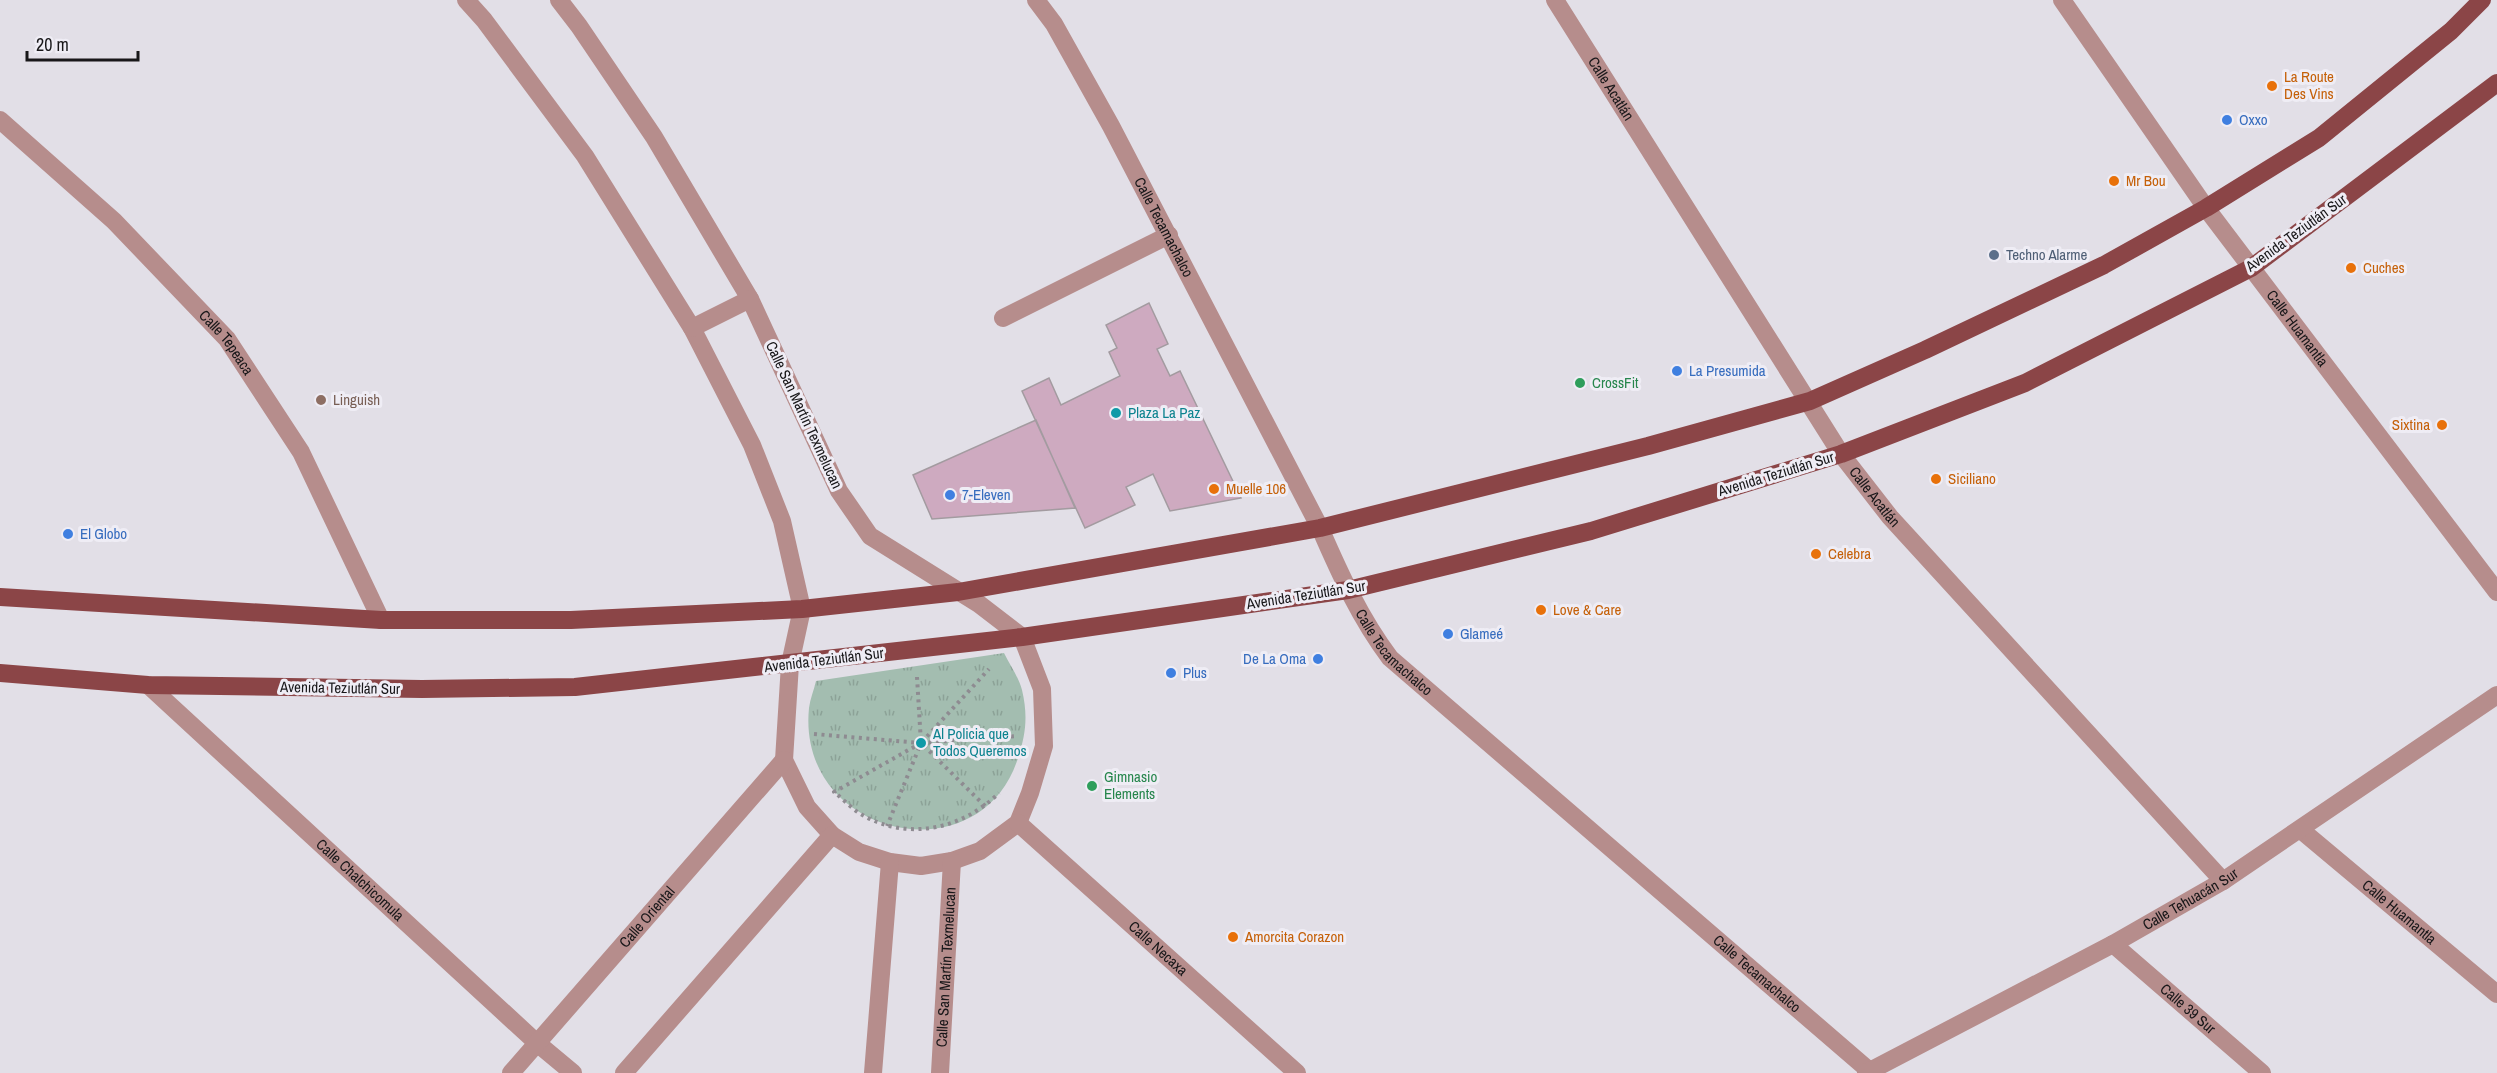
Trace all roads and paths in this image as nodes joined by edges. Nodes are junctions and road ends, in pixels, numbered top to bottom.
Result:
1 (466, 0) edge
2 (559, 0) edge
3 (1036, 0) edge
4 (1555, 0) edge
5 (2062, 0) edge
6 (2482, 0) edge
7 (2497, 83) edge
8 (0, 120) edge
9 (2206, 208) junction
10 (1168, 235) junction
11 (2251, 268) junction
12 (750, 299) junction
13 (1003, 318) dead end
14 (692, 328) junction
15 (1810, 402) junction
16 (1841, 454) junction
17 (1320, 528) junction
18 (0, 584) edge
19 (1348, 590) junction
20 (958, 592) junction
21 (2497, 592) edge
22 (0, 597) edge
23 (802, 609) junction
24 (381, 620) junction
25 (1022, 637) junction
26 (996, 662) dead end
27 (790, 664) junction
28 (916, 667) dead end
29 (0, 673) edge
30 (148, 685) junction
31 (2497, 695) edge
32 (810, 734) dead end
33 (1025, 736) dead end
34 (921, 743) junction
35 (784, 760) junction
36 (1018, 823) junction
37 (887, 826) junction
38 (2301, 830) junction
39 (832, 835) junction
40 (952, 861) junction
41 (890, 862) junction
42 (2223, 881) junction
43 (2113, 944) junction
44 (2497, 994) edge
45 (537, 1043) junction
46 (1869, 1072) edge
47 (511, 1073) edge
48 (573, 1073) edge
49 (624, 1073) edge
50 (873, 1073) edge
51 (940, 1073) edge
52 (1297, 1073) edge
53 (2262, 1073) edge

1 - 14 street
2 - 12 street, Calle San Martín Texmelucan
3 - 10 street, Calle Tecamachalco
4 - 15 street, Calle Acatlán
5 - 9 street, Calle Huamantla
6 - 9 main road
7 - 11 main road, Avenida Teziutlán Sur
8 - 24 street, Calle Tepeaca
9 - 11 street, Calle Huamantla
9 - 15 main road
10 - 13 street
10 - 17 street, Calle Tecamachalco
11 - 16 main road, Avenida Teziutlán Sur
11 - 21 street, Calle Huamantla
12 - 14 street
12 - 20 street, Calle San Martín Texmelucan
14 - 23 street
15 - 16 street, Calle Acatlán
15 - 17 main road
16 - 19 main road, Avenida Teziutlán Sur
16 - 42 street, Calle Acatlán
17 - 19 street, Calle Tecamachalco
17 - 20 main road
18 - 22 street
19 - 25 main road, Avenida Teziutlán Sur
19 - 46 street, Calle Tecamachalco
20 - 23 main road
20 - 25 street, Calle San Martín Texmelucan
22 - 24 main road
23 - 24 main road
23 - 27 street
25 - 27 main road, Avenida Teziutlán Sur
25 - 36 street
26 - 34 path
27 - 30 main road, Avenida Teziutlán Sur
27 - 35 street
28 - 34 path
29 - 30 main road, Avenida Teziutlán Sur
30 - 45 street, Calle Chalchicomula
31 - 38 street, Calle Tehuacán Sur
32 - 34 path
33 - 34 path
34 - 37 path
34 - 37 path
34 - 37 path
35 - 39 street
35 - 45 street, Calle Oriental
36 - 40 street
36 - 52 street, Calle Necaxa
38 - 42 street, Calle Tehuacán Sur
38 - 44 street, Calle Huamantla
39 - 41 street
39 - 49 street
40 - 41 street
40 - 51 street, Calle San Martín Texmelucan
41 - 50 street
42 - 43 street, Calle Tehuacán Sur
43 - 46 street, Calle Tehuacán Sur
43 - 53 street, Calle 39 Sur
45 - 47 street, Calle Oriental
45 - 48 street, Calle Chalchicomula

